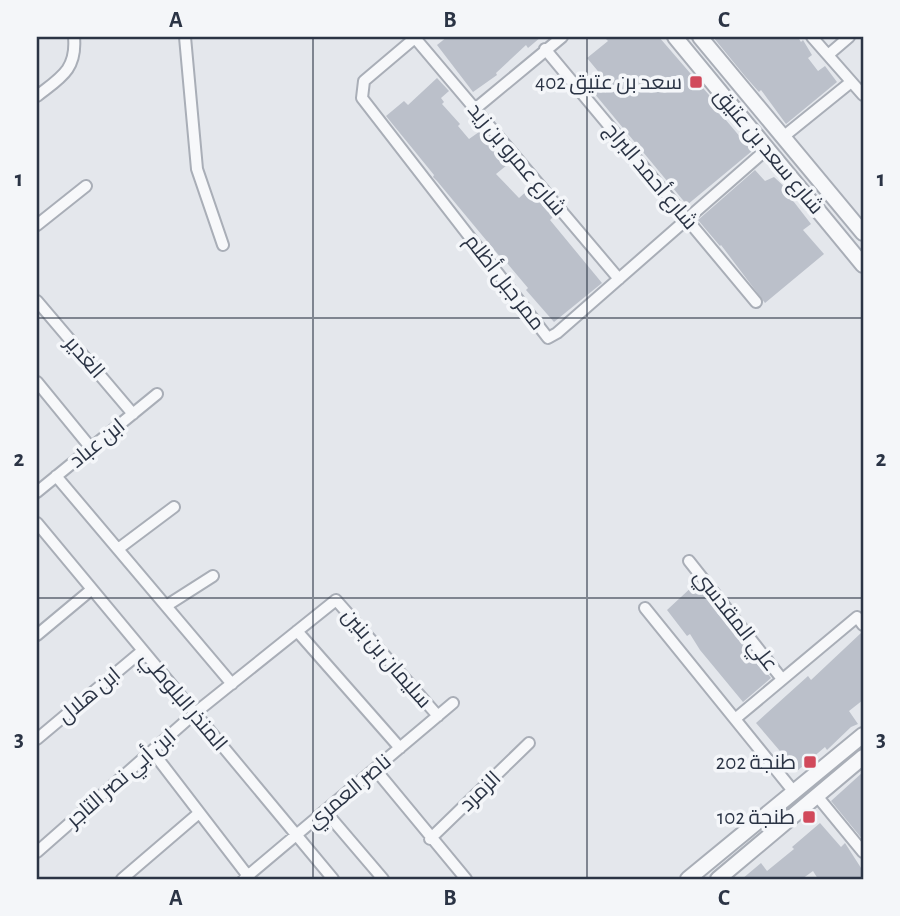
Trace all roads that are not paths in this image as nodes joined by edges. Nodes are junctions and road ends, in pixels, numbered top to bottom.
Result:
1 (74, 37) edge
2 (185, 37) edge
3 (396, 37) edge
4 (415, 37) edge
5 (562, 37) edge
6 (675, 37) edge
7 (700, 37) edge
8 (812, 37) edge
9 (849, 37) edge
10 (404, 46) junction
11 (545, 49) junction
12 (828, 55) junction
13 (851, 82) junction
14 (863, 95) edge
15 (37, 96) edge
16 (475, 109) junction
17 (783, 137) junction
18 (767, 149) junction
19 (86, 186) dead end
20 (687, 219) junction
21 (37, 225) edge
22 (863, 233) edge
23 (223, 245) dead end
24 (863, 265) edge
25 (619, 279) junction
26 (37, 301) edge
27 (756, 302) dead end
28 (37, 382) edge
29 (158, 394) dead end
30 (133, 414) junction
31 (92, 447) junction
32 (56, 476) junction
33 (37, 492) edge
34 (174, 507) dead end
35 (37, 523) edge
36 (118, 549) junction
37 (689, 561) dead end
38 (213, 576) dead end
39 (91, 590) junction
40 (337, 600) joint
41 (166, 606) junction
42 (645, 608) dead end
43 (863, 625) edge
44 (297, 631) junction
45 (37, 635) edge
46 (142, 652) junction
47 (782, 680) junction
48 (232, 684) junction
49 (453, 703) dead end
50 (195, 713) junction
51 (438, 716) junction
52 (734, 719) junction
53 (863, 735) edge
54 (37, 739) edge
55 (529, 743) dead end
56 (400, 748) junction
57 (152, 751) junction
58 (863, 757) edge
59 (375, 769) junction
60 (794, 792) junction
61 (817, 796) junction
62 (325, 811) junction
63 (200, 813) junction
64 (297, 835) junction
65 (431, 839) junction
66 (37, 852) edge
67 (863, 852) edge
68 (246, 878) edge
69 (122, 879) edge
70 (333, 879) edge
71 (383, 879) edge
72 (466, 879) edge
73 (688, 879) edge
74 (718, 879) edge

1 - 15 street
2 - 23 street
3 - 10 street
4 - 10 street, ممر جبل أظلم
4 - 16 street, شارع عمرو بن زيد
5 - 11 street
6 - 18 street, شارع سعد بن عتيق
7 - 17 street, شارع سعد بن عتيق
8 - 12 street
9 - 12 street
10 - 25 street, ممر جبل أظلم
11 - 16 street
11 - 20 street, شارع أحمد البراج
12 - 13 street
13 - 14 street
13 - 17 street
16 - 25 street, شارع عمرو بن زيد
17 - 22 street, شارع سعد بن عتيق
18 - 20 street, ممر جبل أظلم
18 - 24 street, شارع سعد بن عتيق
19 - 21 street
20 - 25 street, ممر جبل أظلم
20 - 27 street, شارع أحمد البراج
26 - 30 street, الغدير
28 - 31 street
29 - 30 street, ابن عباد
30 - 31 street, ابن عباد
31 - 32 street, ابن عباد
32 - 33 street, ابن عباد
32 - 36 street
34 - 36 street
35 - 39 street, المنذر البلوطي
36 - 41 street
37 - 47 street, علي المقدسي
38 - 41 street
39 - 45 street
39 - 46 street, المنذر البلوطي
40 - 44 street, ابن أبي نصر التاجر
40 - 51 street, سليمان بن بنين
41 - 48 street
42 - 52 street
43 - 47 street
44 - 48 street, ابن أبي نصر التاجر
44 - 56 street
46 - 50 street, المنذر البلوطي
46 - 54 street, ابن هلال
47 - 52 street
48 - 50 street, ابن أبي نصر التاجر
49 - 51 street, ناصر العمري
50 - 57 street, ابن أبي نصر التاجر
50 - 64 street, المنذر البلوطي
51 - 56 street, ناصر العمري
52 - 60 street
53 - 60 street
55 - 65 street, الزمرد
56 - 59 street, ناصر العمري
57 - 63 street
57 - 66 street, ابن أبي نصر التاجر
58 - 61 street
59 - 62 street, ناصر العمري
59 - 65 street
60 - 73 street
61 - 67 street
61 - 74 street
62 - 64 street, ناصر العمري
62 - 71 street
63 - 68 street
63 - 69 street
64 - 68 street, ناصر العمري
64 - 70 street, المنذر البلوطي
65 - 72 street

